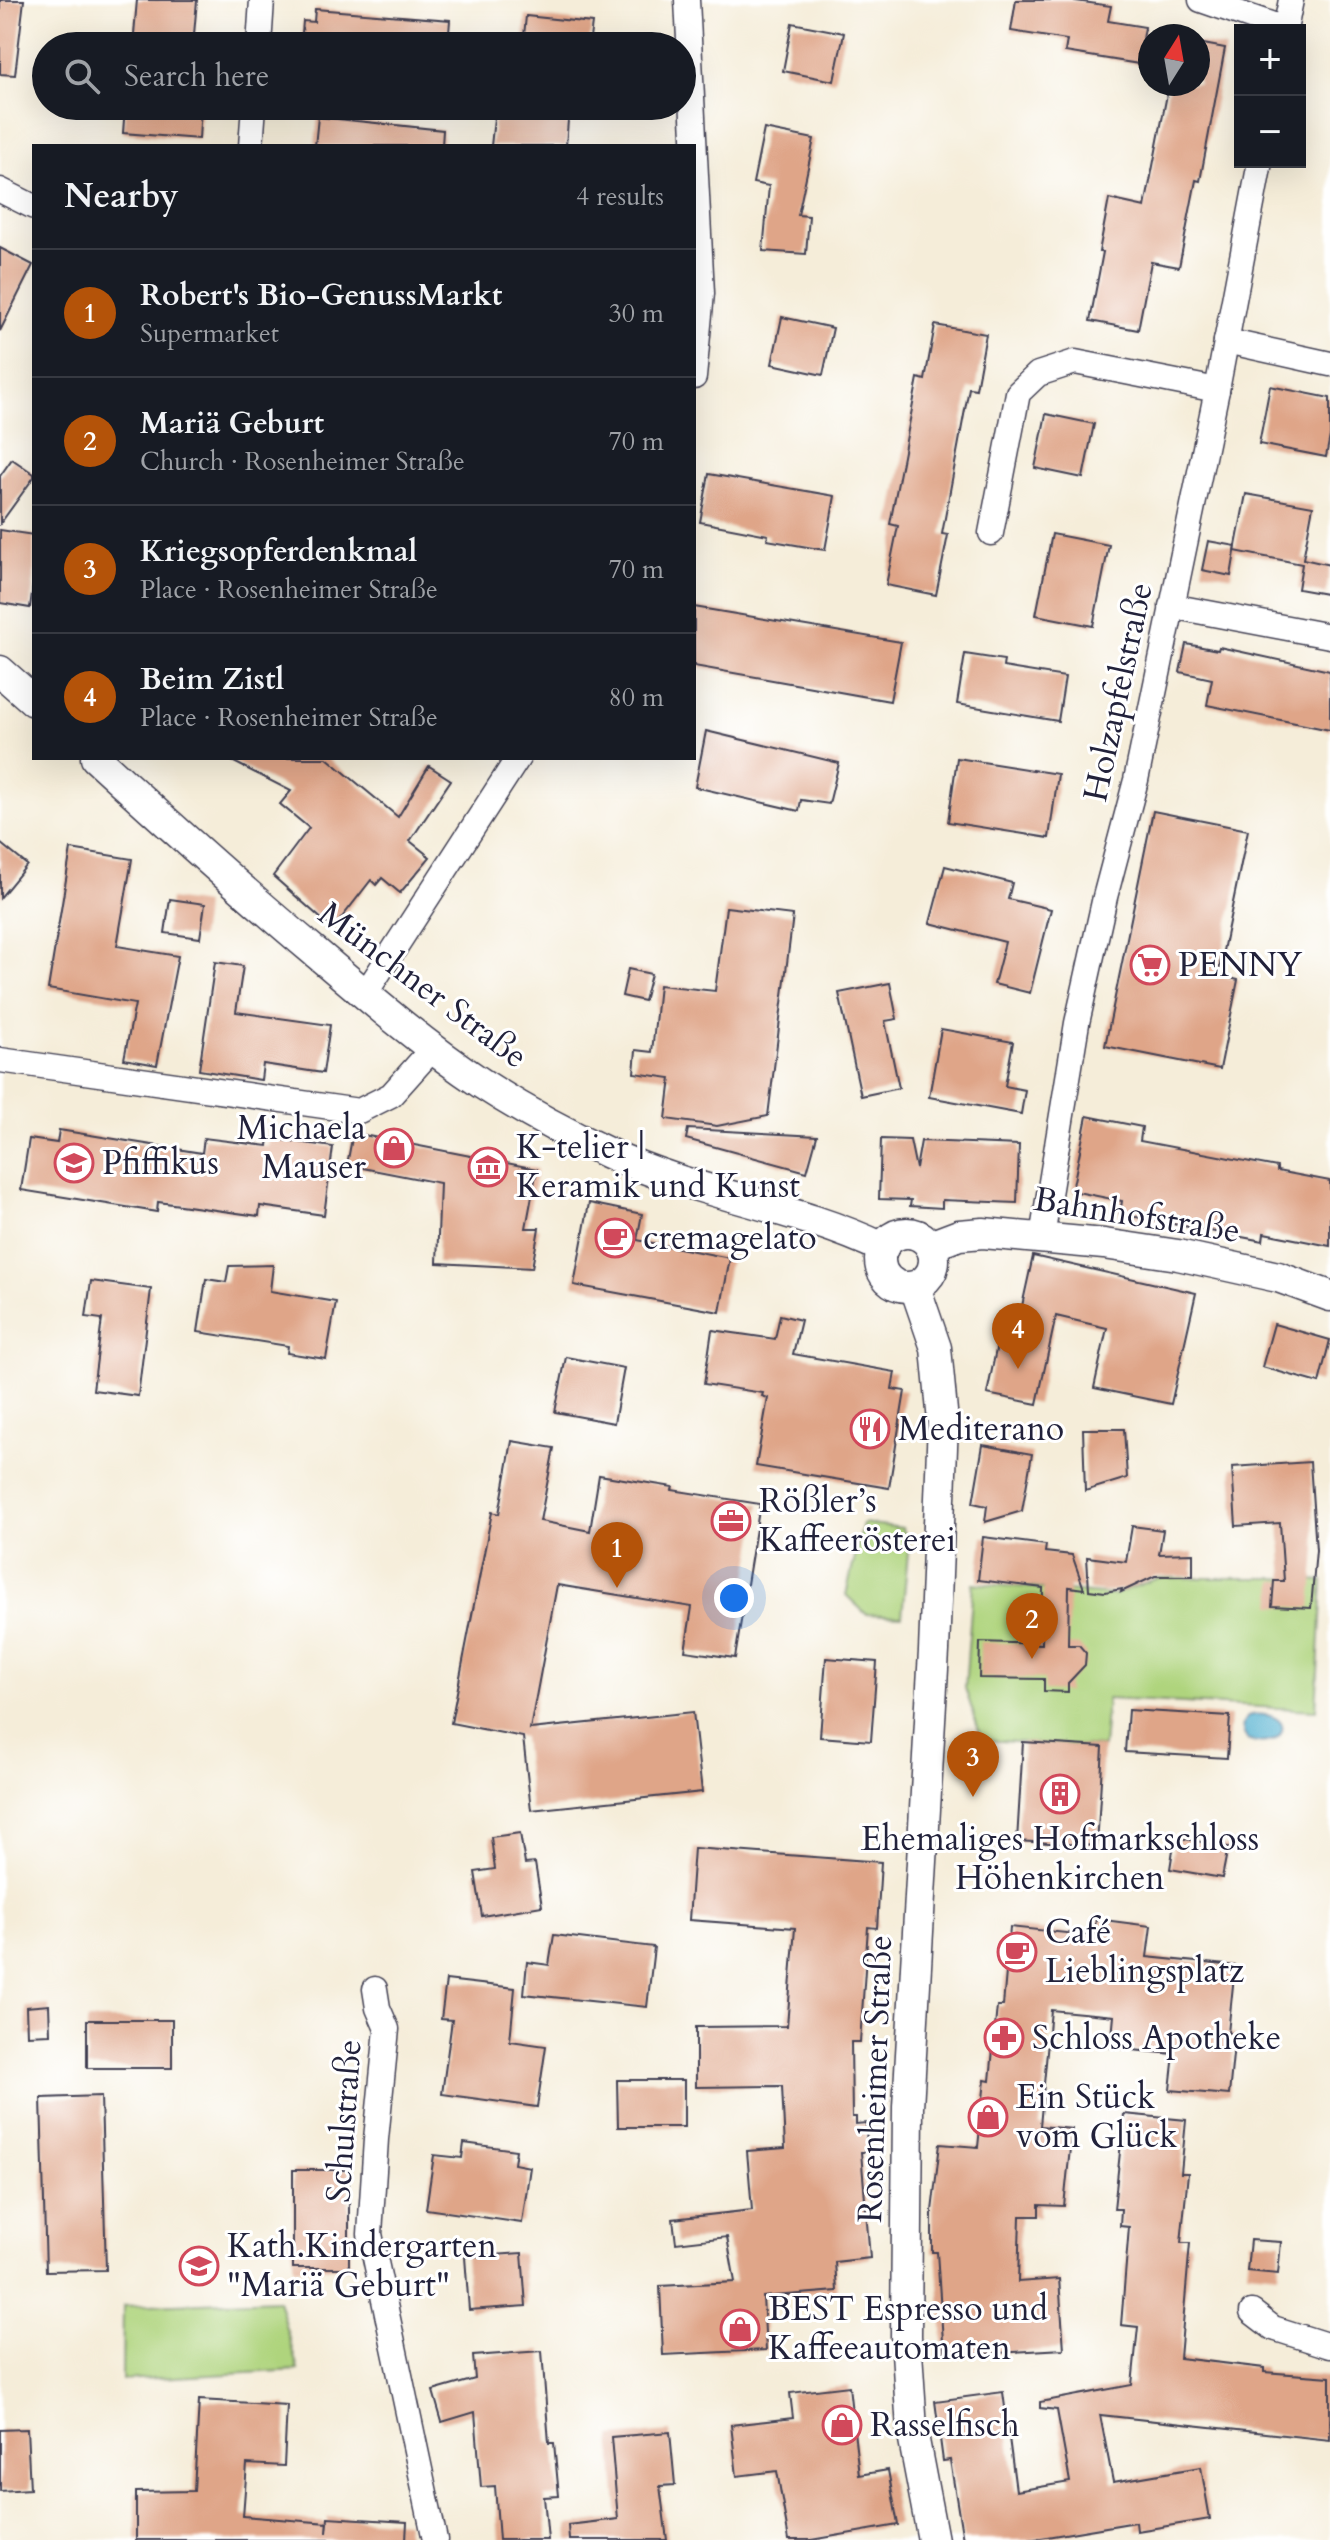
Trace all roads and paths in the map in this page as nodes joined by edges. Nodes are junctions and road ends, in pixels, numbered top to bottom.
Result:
1 (262, 0) edge
2 (687, 0) edge
3 (1201, 0) edge
4 (1291, 0) edge
5 (1268, 24) edge
6 (1286, 24) edge
7 (260, 32) edge
8 (689, 32) edge
9 (253, 120) edge
10 (693, 120) edge
11 (251, 144) edge
12 (694, 144) edge
13 (1259, 168) edge
14 (696, 176) edge
15 (0, 190) edge
16 (32, 206) edge
17 (1226, 341) junction
18 (696, 356) edge
19 (1330, 364) edge
20 (1217, 390) junction
21 (991, 533) dead end
22 (1171, 606) junction
23 (1330, 636) edge
24 (0, 671) edge
25 (32, 699) edge
26 (98, 760) edge
27 (517, 760) edge
28 (365, 994) junction
29 (433, 1048) junction
30 (0, 1060) edge
31 (1042, 1237) junction
32 (930, 1246) junction
33 (883, 1248) junction
34 (915, 1287) junction
35 (1330, 1296) edge
36 (375, 1989) dead end
37 (1252, 2312) dead end
38 (1330, 2346) edge
39 (435, 2540) edge
40 (933, 2540) edge

1 - 7 street
2 - 8 street
3 - 5 street
4 - 6 street
9 - 11 street
10 - 12 street
13 - 17 street, Holzapfelstraße
14 - 18 street
15 - 16 street
17 - 19 street
17 - 20 street, Holzapfelstraße
20 - 21 street
20 - 22 street, Holzapfelstraße
22 - 23 street
22 - 31 street, Holzapfelstraße
24 - 25 street
26 - 28 street, Münchner Straße
27 - 28 street
28 - 29 street, Münchner Straße
29 - 30 street
29 - 33 street, Münchner Straße
31 - 32 street, Bahnhofstraße
31 - 35 street, Bahnhofstraße
32 - 33 street
32 - 34 street
33 - 34 street
34 - 40 street, Rosenheimer Straße
36 - 39 street, Schulstraße
37 - 38 street

